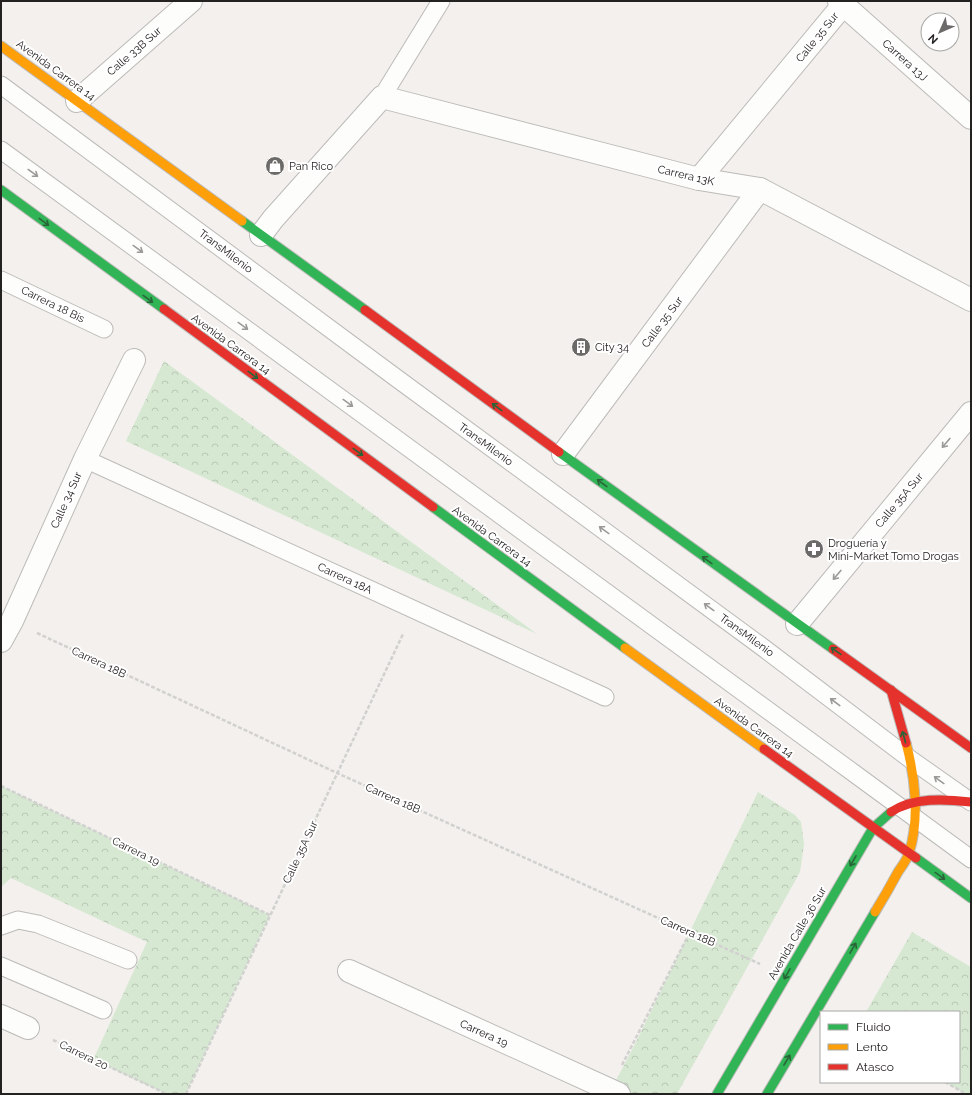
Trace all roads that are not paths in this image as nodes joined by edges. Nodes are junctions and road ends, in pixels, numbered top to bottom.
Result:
1 (191, 1) edge
2 (441, 1) edge
3 (841, 3) edge
4 (1, 46) edge
5 (1, 85) edge
6 (382, 97) junction
7 (77, 101) junction
8 (971, 118) edge
9 (1, 150) edge
10 (700, 179) junction
11 (760, 189) junction
12 (1, 190) edge
13 (261, 234) junction
14 (1, 280) edge
15 (971, 300) edge
16 (104, 329) dead end
17 (134, 360) dead end
18 (971, 413) edge
19 (563, 454) junction
20 (85, 459) junction
21 (797, 624) junction
22 (1, 641) edge
23 (891, 690) junction
24 (605, 697) dead end
25 (971, 748) edge
26 (910, 759) junction
27 (971, 802) edge
28 (910, 809) junction
29 (873, 828) junction
30 (909, 854) junction
31 (971, 859) edge
32 (971, 898) edge
33 (1, 926) edge
34 (128, 960) dead end
35 (1, 966) edge
36 (349, 971) dead end
37 (103, 1010) dead end
38 (1, 1016) edge
39 (28, 1028) road end
40 (615, 1092) edge
41 (717, 1094) edge
42 (767, 1094) edge

1 - 7 street, Calle 33B Sur
2 - 6 lane
3 - 8 street, Carrera 13J
3 - 10 street, Calle 35 Sur
4 - 7 main road, Avenida Carrera 14
26 -> 5 lane, TransMilenio
6 - 10 street, Carrera 13K
6 - 13 street
7 - 13 main road, Avenida Carrera 14
9 -> 28 lane
10 - 11 street, Carrera 13K
11 - 15 street, Carrera 13K
11 - 19 street, Calle 35 Sur
12 -> 29 main road, Avenida Carrera 14
19 -> 13 main road, Avenida Carrera 14
14 - 16 lane, Carrera 18 Bis
17 - 20 street, Calle 34 Sur
18 -> 21 street, Calle 35A Sur
21 -> 19 main road, Avenida Carrera 14
20 - 22 street, Calle 34 Sur
20 - 24 lane, Carrera 18A
23 -> 21 main road, Avenida Carrera 14
23 - 25 main road, Avenida Carrera 14
26 -> 23 main road
27 -> 26 lane, TransMilenio
26 - 28 main road
27 - 28 main road, Avenida Calle 36 Sur
28 - 29 main road, Avenida Calle 36 Sur
28 - 30 main road
28 - 31 lane
29 - 30 main road, Avenida Carrera 14
29 -> 41 main road, Avenida Calle 36 Sur
30 -> 32 main road, Avenida Carrera 14
42 -> 30 main road
33 - 34 lane
35 - 37 lane
36 - 40 street, Carrera 19
38 - 39 street

